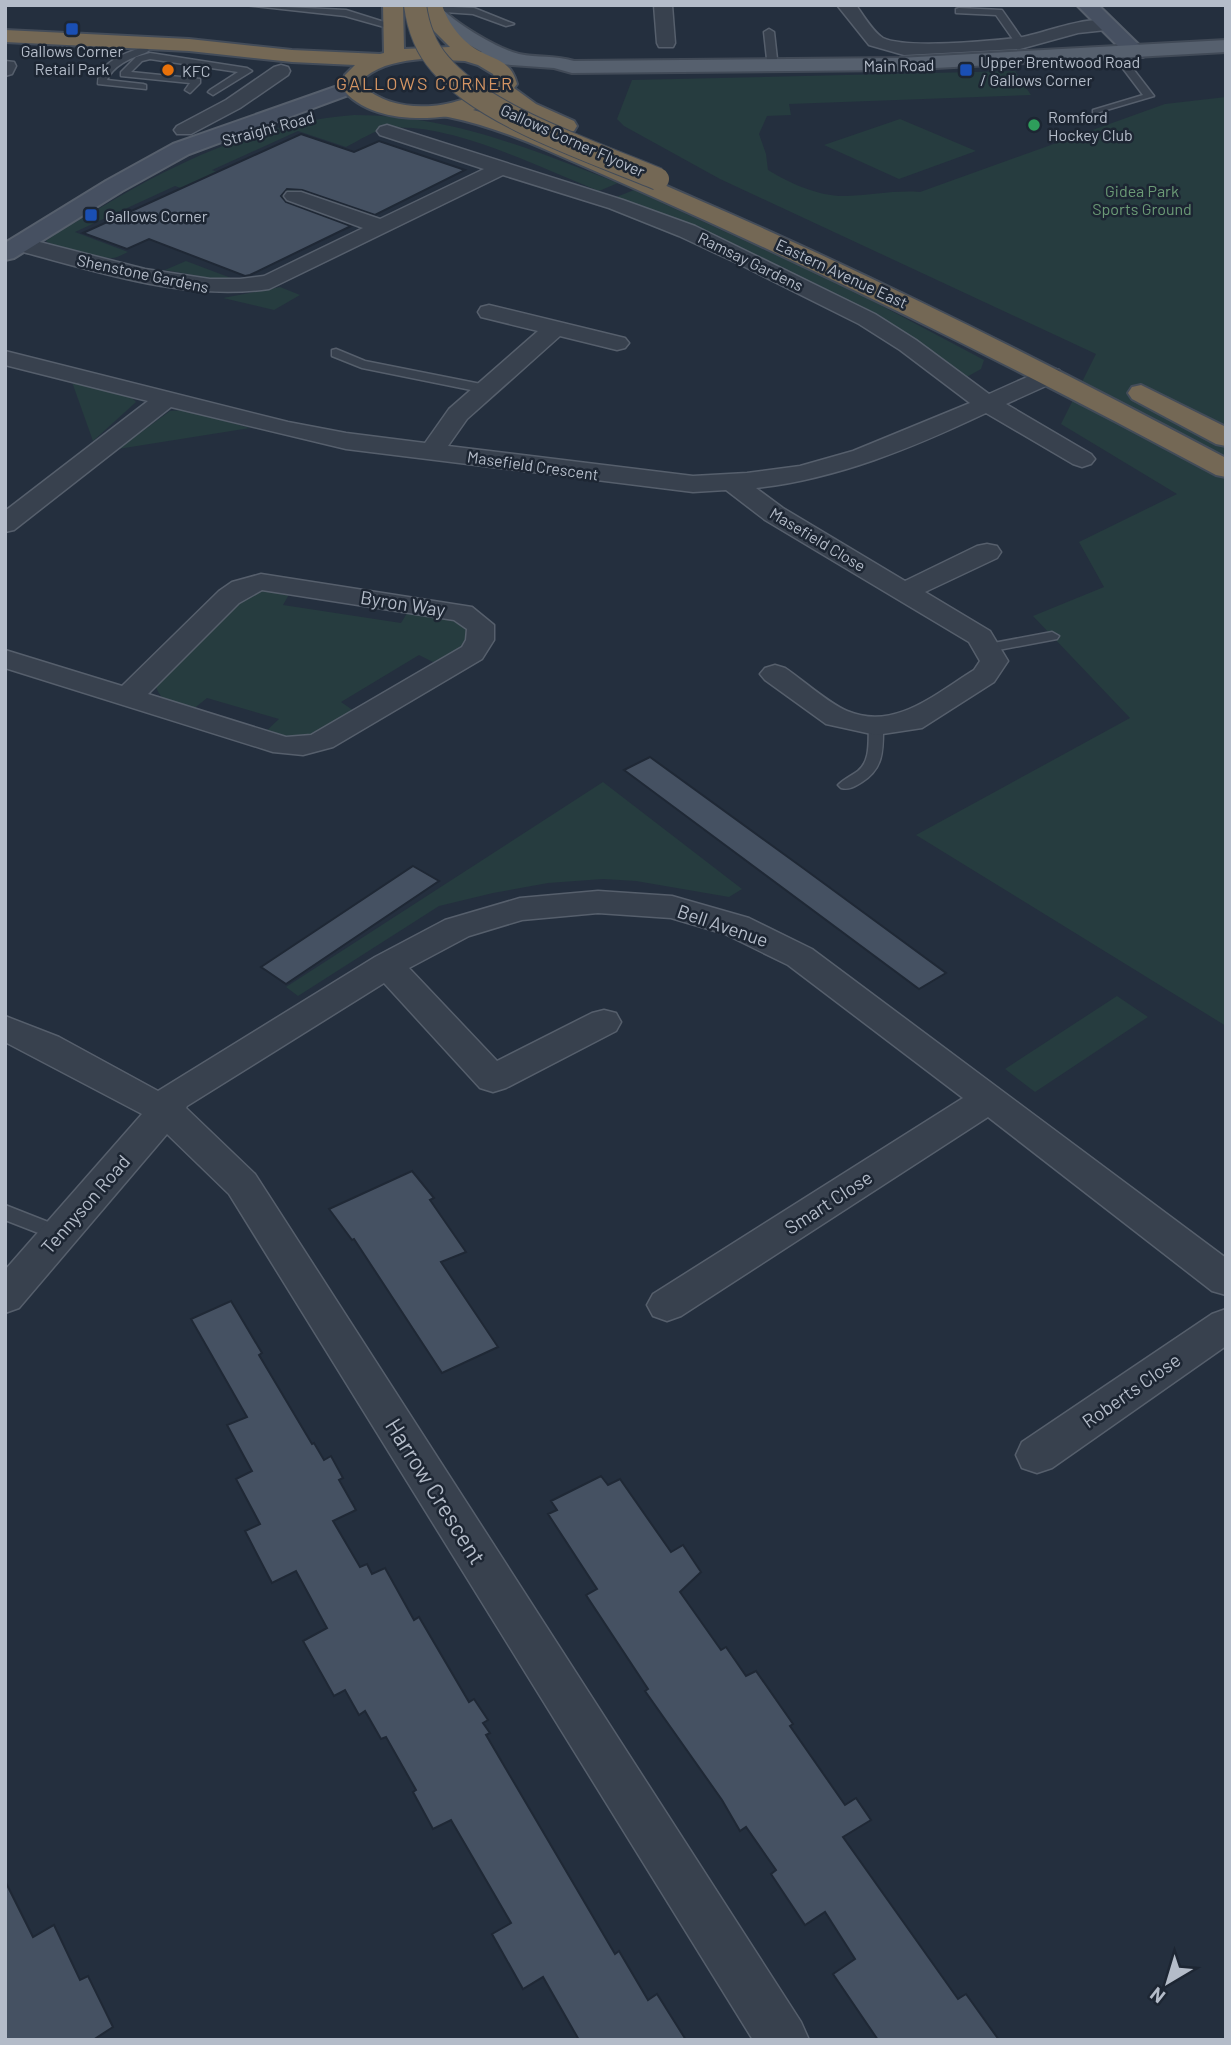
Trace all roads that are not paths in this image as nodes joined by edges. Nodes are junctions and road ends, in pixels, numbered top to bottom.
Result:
1 (248, 5) edge
2 (393, 5) edge
3 (663, 5) edge
4 (846, 5) edge
5 (1087, 5) edge
6 (426, 7) edge
7 (959, 11) dead end
8 (509, 24) dead end
9 (1106, 25) junction
10 (5, 27) edge
11 (769, 32) dead end
12 (5, 36) edge
13 (666, 43) dead end
14 (1020, 43) junction
15 (162, 45) junction
16 (391, 45) junction
17 (1226, 46) edge
18 (117, 51) junction
19 (1127, 53) junction
20 (474, 57) junction
21 (512, 59) junction
22 (287, 64) junction
23 (572, 67) junction
24 (773, 68) junction
25 (332, 75) junction
26 (352, 86) junction
27 (504, 87) junction
28 (190, 90) junction
29 (213, 92) junction
30 (238, 100) junction
31 (402, 110) junction
32 (443, 110) junction
33 (1096, 112) dead end
34 (272, 117) junction
35 (184, 130) dead end
36 (387, 131) dead end
37 (501, 168) junction
38 (140, 170) junction
39 (666, 176) junction
40 (294, 196) dead end
41 (381, 227) junction
42 (13, 248) edge
43 (804, 255) junction
44 (882, 266) dead end
45 (489, 312) dead end
46 (555, 328) junction
47 (617, 343) dead end
48 (336, 353) dead end
49 (5, 359) edge
50 (1051, 375) junction
51 (1123, 383) dead end
52 (485, 389) junction
53 (166, 399) junction
54 (986, 403) junction
55 (1226, 438) edge
56 (432, 451) junction
57 (1082, 459) dead end
58 (1226, 469) edge
59 (734, 484) junction
60 (5, 524) edge
61 (987, 552) dead end
62 (905, 591) junction
63 (1052, 636) dead end
64 (988, 648) junction
65 (5, 659) edge
66 (775, 674) dead end
67 (128, 697) junction
68 (876, 726) junction
69 (846, 785) dead end
70 (387, 965) junction
71 (604, 1023) dead end
72 (5, 1028) edge
73 (988, 1099) junction
74 (166, 1111) junction
75 (5, 1212) edge
76 (59, 1234) junction
77 (1226, 1280) edge
78 (5, 1297) edge
79 (667, 1305) dead end
80 (1226, 1325) edge
81 (1037, 1455) dead end
82 (783, 2040) edge

1 - 16 lane
2 - 16 highway
3 - 13 street
4 - 14 street
5 - 9 street
6 - 8 lane
6 - 20 highway
6 - 21 main road
6 - 39 highway, Gallows Corner Flyover, bridge
7 - 14 lane
9 - 14 street
9 - 19 street
10 - 15 highway
11 - 24 lane
12 - 18 highway
15 - 18 highway
15 - 22 highway
16 - 20 highway
16 - 22 highway
16 - 26 highway
17 - 19 main road, Main Road
18 - 28 lane
19 - 24 main road, Main Road
19 - 33 lane
20 - 21 main road, Main Road
20 - 27 highway
21 - 23 main road, Main Road
22 - 25 highway
22 - 30 street
23 - 24 main road, Main Road
23 - 27 main road, Main Road
25 - 26 highway
25 - 34 street
26 - 31 highway
26 - 34 street, Straight Road
27 - 32 highway
27 - 39 highway
28 - 29 lane
28 - 29 lane
29 - 30 lane
30 - 34 street
30 - 35 street
31 - 32 highway
31 - 38 street, Straight Road
32 - 43 highway, Eastern Avenue East
34 - 38 street, Straight Road
36 - 37 street, Ramsay Gardens
37 - 41 street, Shenstone Gardens
37 - 54 street, Ramsay Gardens
38 - 42 street, Straight Road
39 - 43 highway
39 - 44 highway, Eastern Avenue East
40 - 41 street
41 - 42 street, Shenstone Gardens
43 - 50 highway, Eastern Avenue East
45 - 46 street
46 - 47 street
46 - 52 street
48 - 52 lane
49 - 53 street, Masefield Crescent
50 - 54 street, Masefield Crescent
50 - 58 highway, Eastern Avenue East
51 - 55 highway
52 - 56 street
53 - 56 street, Masefield Crescent
53 - 60 street
54 - 57 street, Ramsay Gardens
54 - 59 street, Masefield Crescent
56 - 59 street, Masefield Crescent
59 - 62 street, Masefield Close
61 - 62 street
62 - 64 street, Masefield Close
63 - 64 lane
64 - 68 street
65 - 67 street, Byron Way
66 - 68 street
67 - 67 street, Byron Way
68 - 69 lane
70 - 71 street
70 - 73 street, Bell Avenue
70 - 74 street, Bell Avenue
72 - 74 street, Harrow Crescent
73 - 77 street, Bell Avenue
73 - 79 street, Smart Close
74 - 76 street, Tennyson Road
74 - 82 street, Harrow Crescent
75 - 76 lane
76 - 78 street, Tennyson Road
80 - 81 street, Roberts Close

